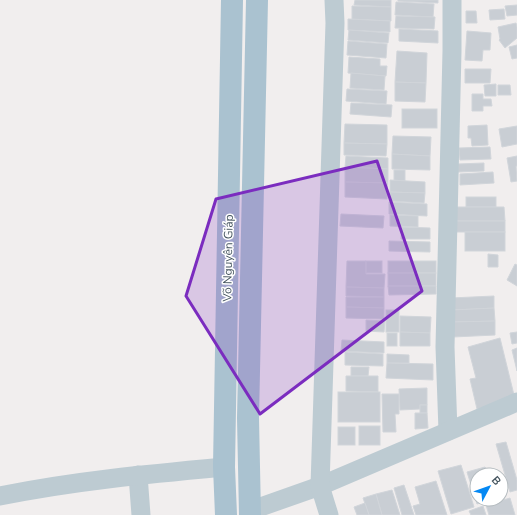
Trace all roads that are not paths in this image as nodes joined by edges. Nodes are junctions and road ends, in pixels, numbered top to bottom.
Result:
1 (232, 0) edge
2 (257, 0) edge
3 (334, 0) edge
4 (452, 0) edge
5 (517, 402) edge
6 (448, 431) junction
7 (224, 467) junction
8 (138, 475) junction
9 (320, 486) junction
10 (0, 496) edge
11 (250, 513) edge
12 (226, 514) edge
13 (141, 515) edge
14 (329, 515) edge

1 - 7 main road, Võ Nguyên Giáp
2 - 11 main road, Võ Nguyên Giáp
3 - 9 street
4 - 6 street
5 - 6 street
6 - 9 street
7 - 8 street
7 - 12 main road, Võ Nguyên Giáp
8 - 10 street
8 - 13 street
9 - 11 street
9 - 14 street
11 - 12 main road

